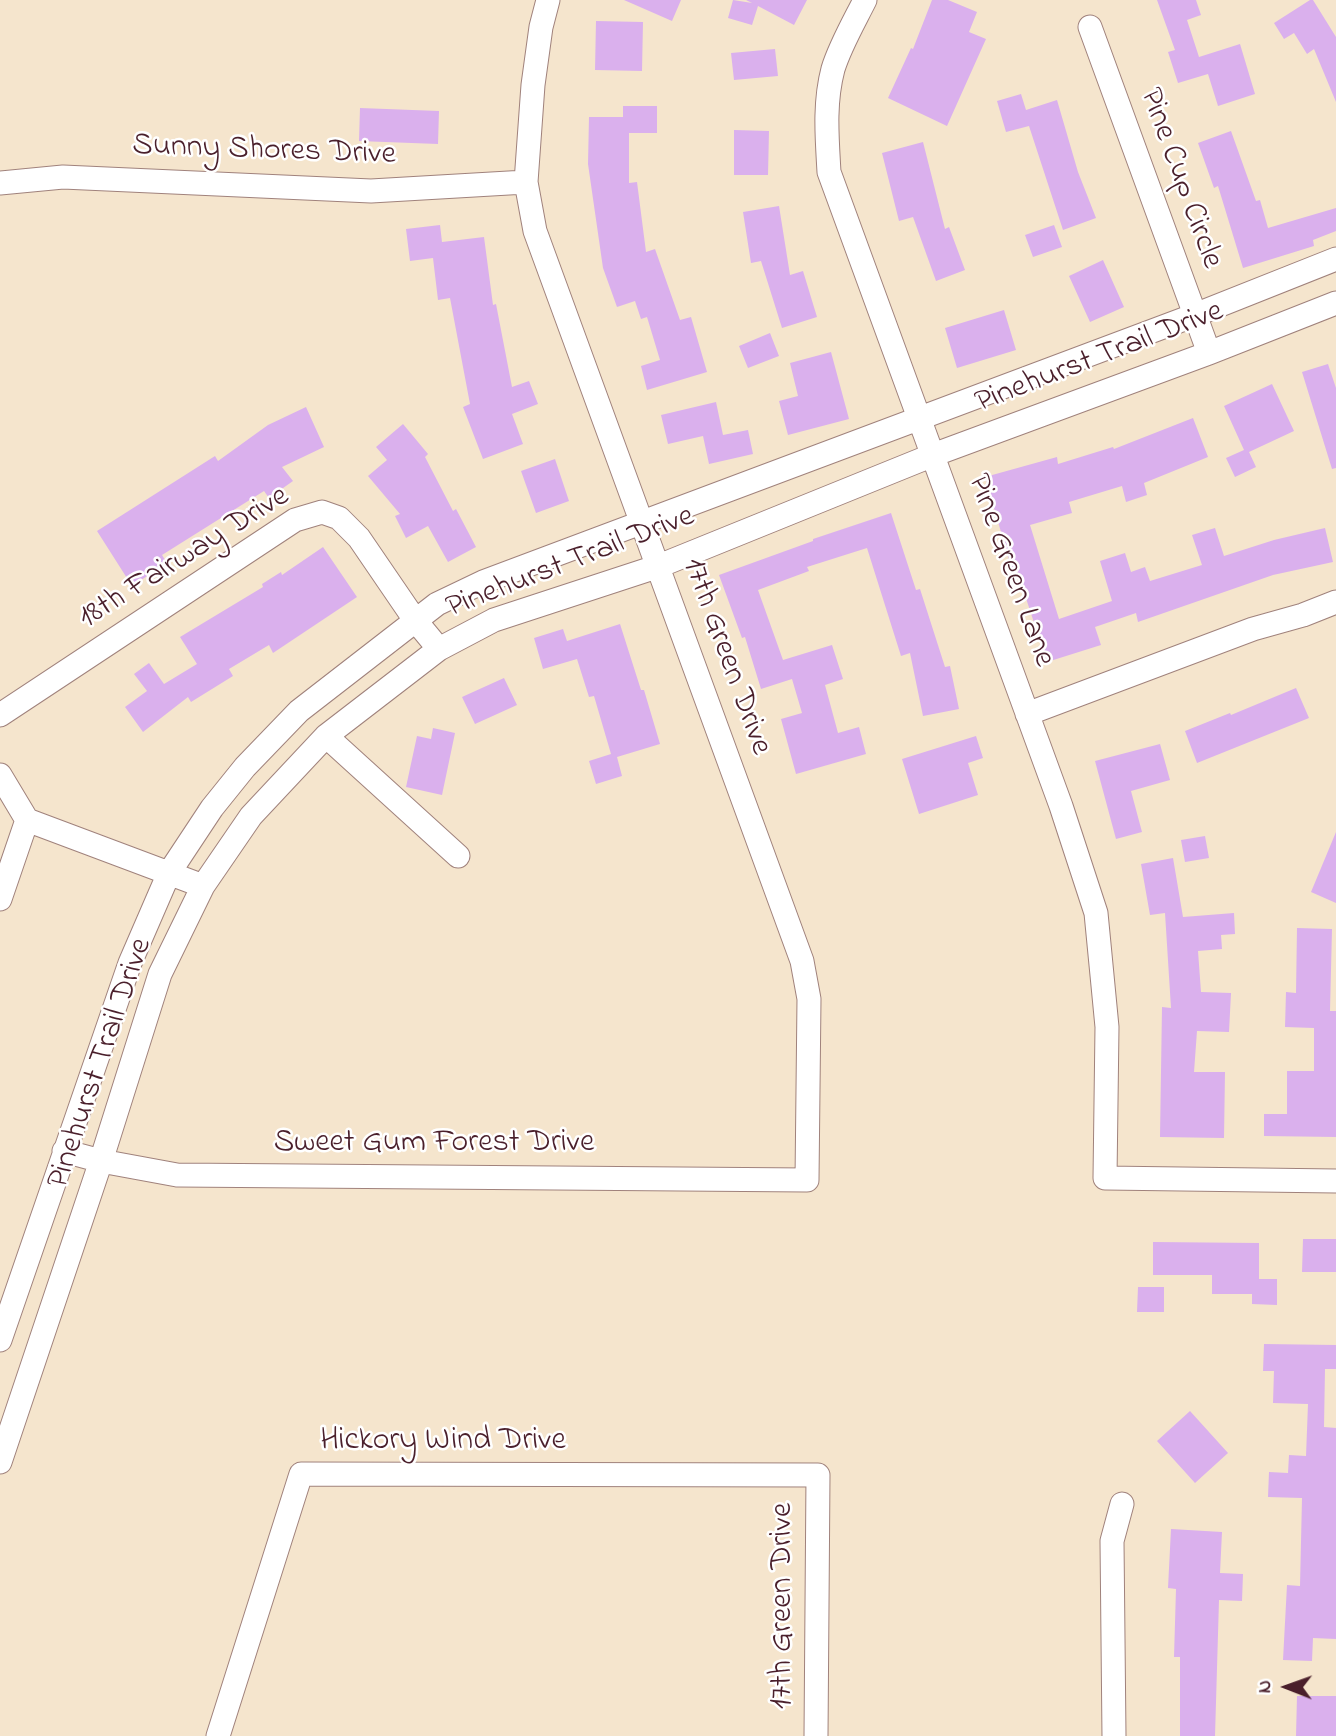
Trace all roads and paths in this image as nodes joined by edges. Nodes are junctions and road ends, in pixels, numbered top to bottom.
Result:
1 (548, 0) edge
2 (865, 0) edge
3 (1090, 27) dead end
4 (526, 182) junction
5 (0, 183) edge
6 (1336, 259) edge
7 (1336, 303) edge
8 (1195, 315) junction
9 (1209, 353) junction
10 (919, 418) junction
11 (933, 455) junction
12 (641, 522) junction
13 (659, 566) junction
14 (1336, 602) edge
15 (415, 620) junction
16 (439, 649) junction
17 (1027, 713) junction
18 (0, 715) edge
19 (326, 736) junction
20 (0, 775) edge
21 (27, 820) junction
22 (457, 856) dead end
23 (169, 873) junction
24 (203, 886) junction
25 (0, 898) edge
26 (64, 1151) junction
27 (102, 1161) junction
28 (807, 1180) joint
29 (1336, 1181) edge
30 (0, 1340) edge
31 (1, 1459) edge
32 (818, 1475) joint
33 (1122, 1504) dead end
34 (218, 1736) edge
35 (816, 1736) edge
36 (1114, 1736) edge

1 - 4 street, 17th Green Drive
2 - 10 street, Pine Green Lane
3 - 8 street, Pine Cup Circle
4 - 5 street, Sunny Shores Drive
4 - 12 street, 17th Green Drive
6 - 8 street, Pinehurst Trail Drive
7 - 9 street, Pinehurst Trail Drive
8 - 9 street, Pine Cup Circle
8 - 10 street, Pinehurst Trail Drive
9 - 11 street, Pinehurst Trail Drive
10 - 11 street, Pine Green Lane
10 - 12 street, Pinehurst Trail Drive
11 - 13 street, Pinehurst Trail Drive
11 - 17 street, Pine Green Lane
12 - 13 street, 17th Green Drive
12 - 15 street, Pinehurst Trail Drive
13 - 16 street, Pinehurst Trail Drive
13 - 28 street, 17th Green Drive
14 - 17 street
15 - 16 street, 18th Fairway Drive
15 - 18 street, 18th Fairway Drive
15 - 23 street, Pinehurst Trail Drive
16 - 19 street, Pinehurst Trail Drive
17 - 29 street, Pine Green Lane
19 - 22 street
19 - 24 street, Pinehurst Trail Drive
20 - 21 street
21 - 23 street
21 - 25 street
23 - 24 street
23 - 26 street, Pinehurst Trail Drive
24 - 27 street, Pinehurst Trail Drive
26 - 27 street, Sweet Gum Forest Drive
26 - 30 street, Pinehurst Trail Drive
27 - 28 street, Sweet Gum Forest Drive
27 - 31 street, Pinehurst Trail Drive
32 - 34 street, Hickory Wind Drive
32 - 35 street, 17th Green Drive
33 - 36 street

